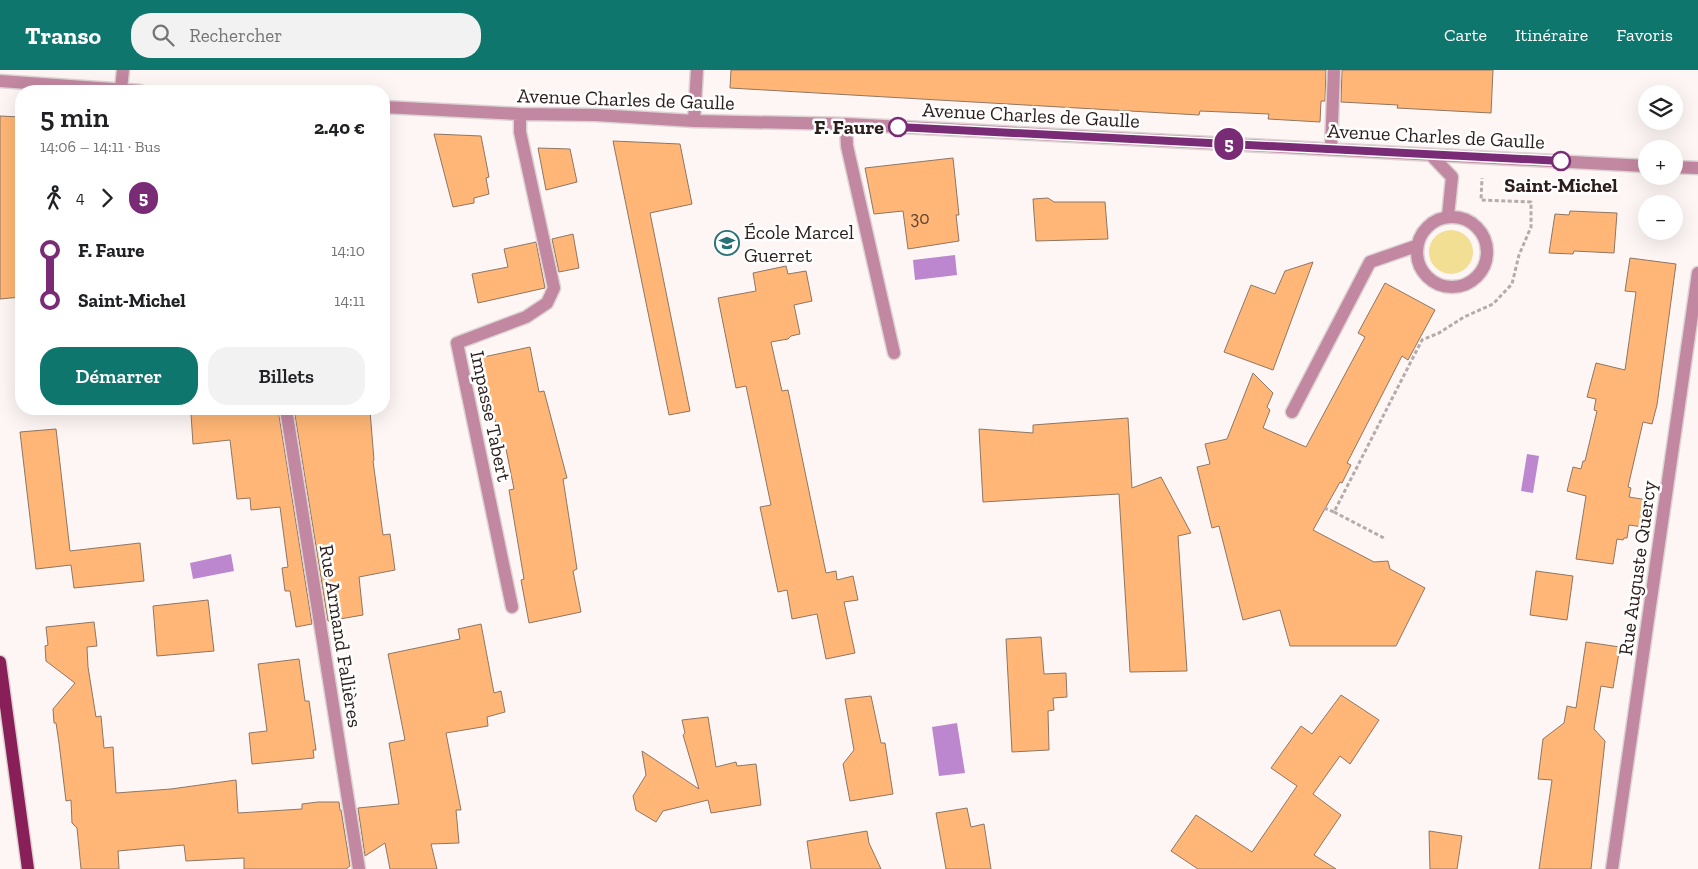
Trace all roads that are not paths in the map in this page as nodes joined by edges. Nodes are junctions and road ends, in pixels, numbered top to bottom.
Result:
1 (123, 70) edge
2 (697, 70) edge
3 (1334, 70) edge
4 (0, 81) edge
5 (60, 85) edge
6 (121, 85) edge
7 (390, 106) edge
8 (520, 114) junction
9 (694, 121) junction
10 (846, 124) junction
11 (1331, 148) junction
12 (1432, 155) junction
13 (1638, 166) edge
14 (1683, 167) edge
15 (1698, 168) edge
16 (1448, 216) junction
17 (1416, 246) junction
18 (1698, 272) edge
19 (894, 353) dead end
20 (1292, 412) dead end
21 (287, 415) edge
22 (512, 607) dead end
23 (0, 662) edge
24 (28, 869) edge
25 (359, 869) edge
26 (1612, 869) edge

1 - 6 street
2 - 9 street
3 - 11 street
4 - 5 street
7 - 8 street, Avenue Charles de Gaulle
8 - 9 street, Avenue Charles de Gaulle
8 - 22 street, Impasse Tabert
9 - 10 street, Avenue Charles de Gaulle
10 - 11 street, Avenue Charles de Gaulle
10 - 19 street
11 - 12 street, Avenue Charles de Gaulle
12 - 13 street, Avenue Charles de Gaulle
12 - 16 street
14 - 15 street
16 - 17 street
16 - 17 street
17 - 20 street
18 - 26 street, Rue Auguste Quercy
21 - 25 street, Rue Armand Fallières
23 - 24 main road

